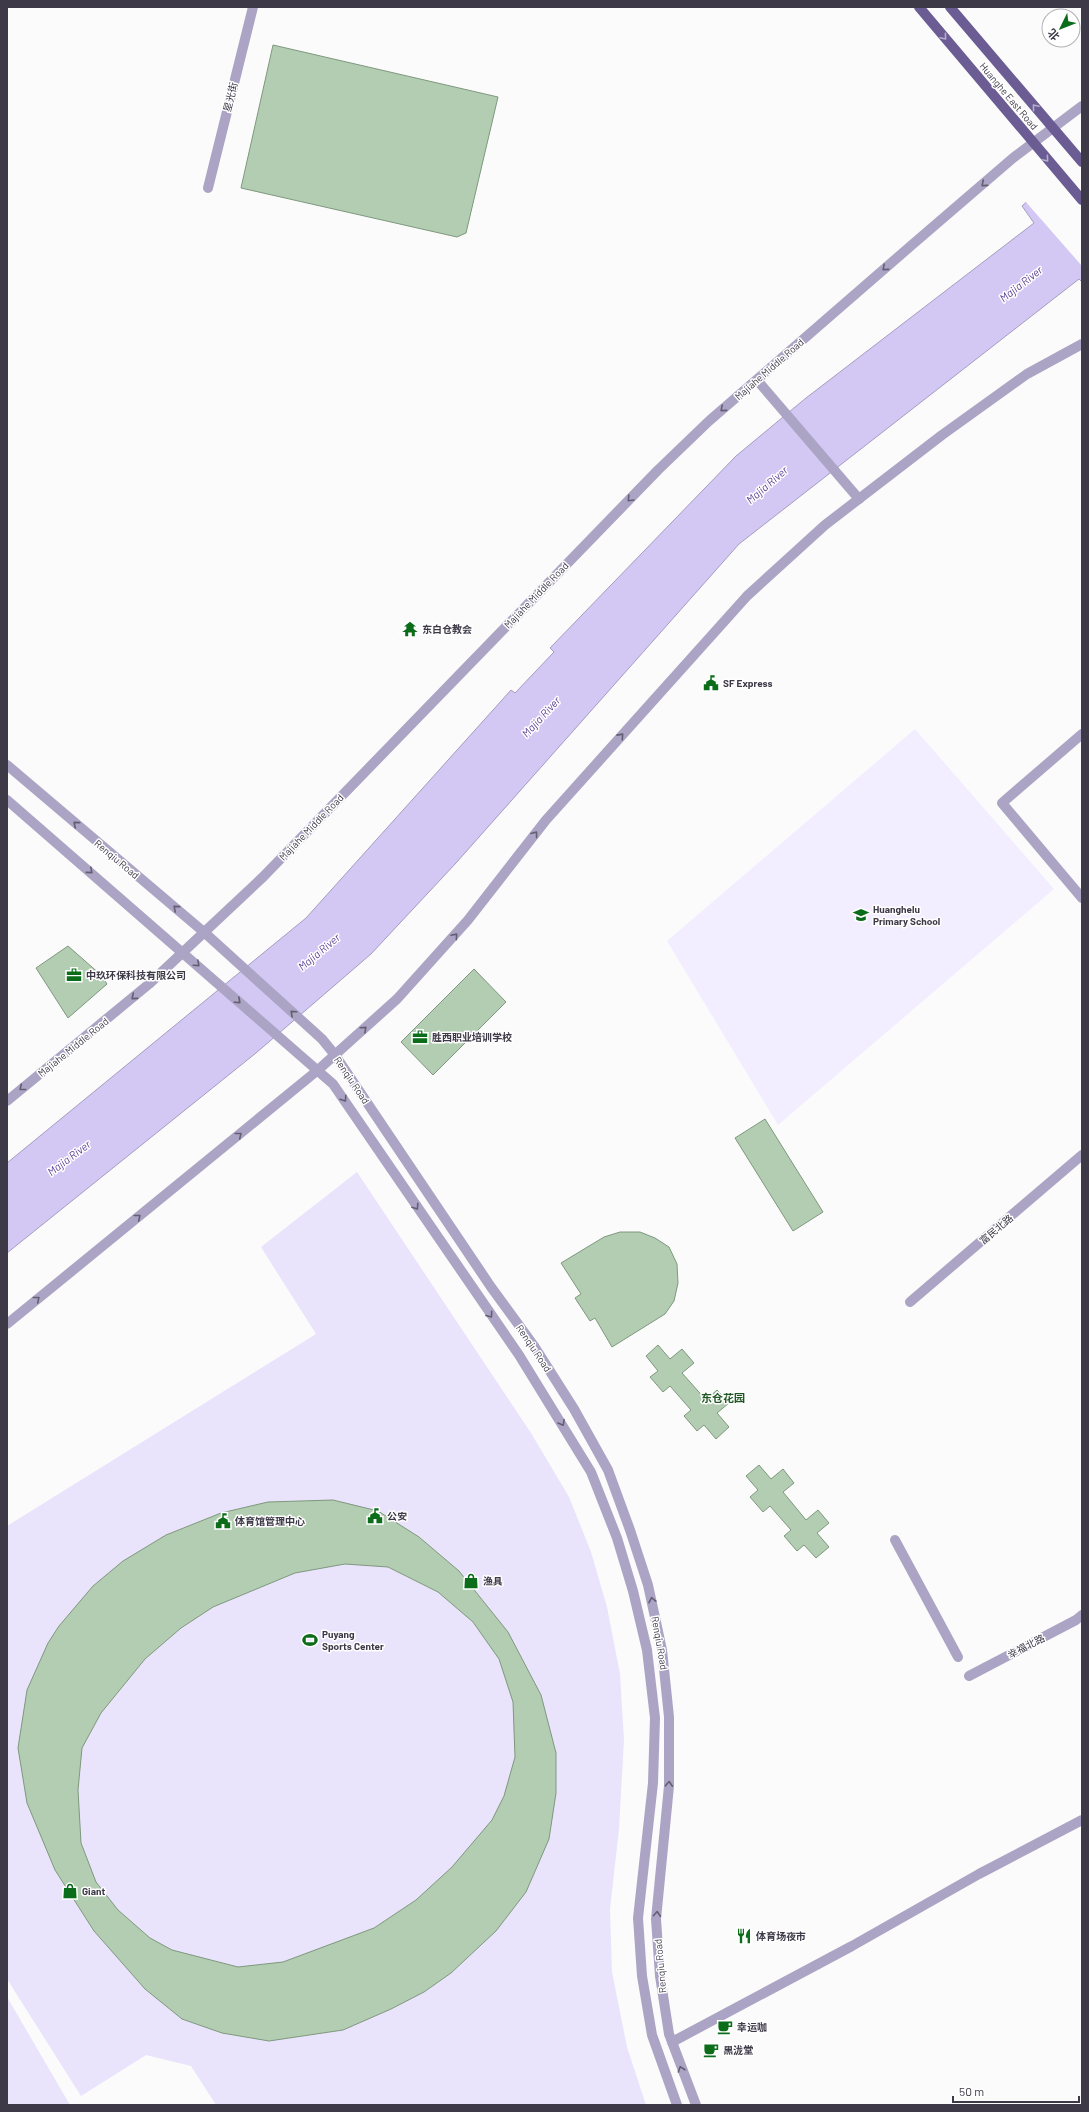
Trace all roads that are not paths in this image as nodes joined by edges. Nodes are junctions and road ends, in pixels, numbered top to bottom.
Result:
1 (253, 7) edge
2 (919, 7) edge
3 (950, 7) edge
4 (1082, 106) edge
5 (1053, 128) junction
6 (1033, 143) junction
7 (1080, 160) edge
8 (208, 188) dead end
9 (1082, 200) edge
10 (1082, 344) edge
11 (757, 380) junction
12 (859, 499) junction
13 (1082, 734) edge
14 (7, 765) edge
15 (7, 800) edge
16 (1082, 898) edge
17 (206, 933) junction
18 (184, 952) junction
19 (335, 1055) junction
20 (318, 1070) junction
21 (7, 1100) edge
22 (1082, 1155) edge
23 (910, 1302) dead end
24 (7, 1324) edge
25 (895, 1540) dead end
26 (1082, 1615) edge
27 (958, 1657) dead end
28 (969, 1676) dead end
29 (1082, 1820) edge
30 (672, 2042) junction
31 (678, 2105) edge
32 (696, 2105) edge

1 - 8 street, 星光街
2 -> 6 main road, Huanghe East Road
5 -> 3 main road, Huanghe East Road
4 - 5 street, Majiahe Middle Road
5 - 6 street, Majiahe Middle Road
5 - 7 main road, Huanghe East Road
6 -> 9 main road, Huanghe East Road
6 -> 11 street, Majiahe Middle Road
10 - 12 street
11 - 12 street
11 -> 17 street, Majiahe Middle Road
19 -> 12 street
13 - 16 street
17 -> 14 street, Renqiu Road
15 -> 18 street, Renqiu Road
17 - 18 street, Majiahe Middle Road
19 -> 17 street, Renqiu Road
18 -> 20 street, Renqiu Road
18 -> 21 street, Majiahe Middle Road
19 - 20 street
30 -> 19 street, Renqiu Road
24 -> 20 street
20 -> 31 street, Renqiu Road
22 - 23 street, 富民北路
25 - 27 street
26 - 28 street, 幸福北路
29 - 30 street
32 -> 30 street, Renqiu Road

